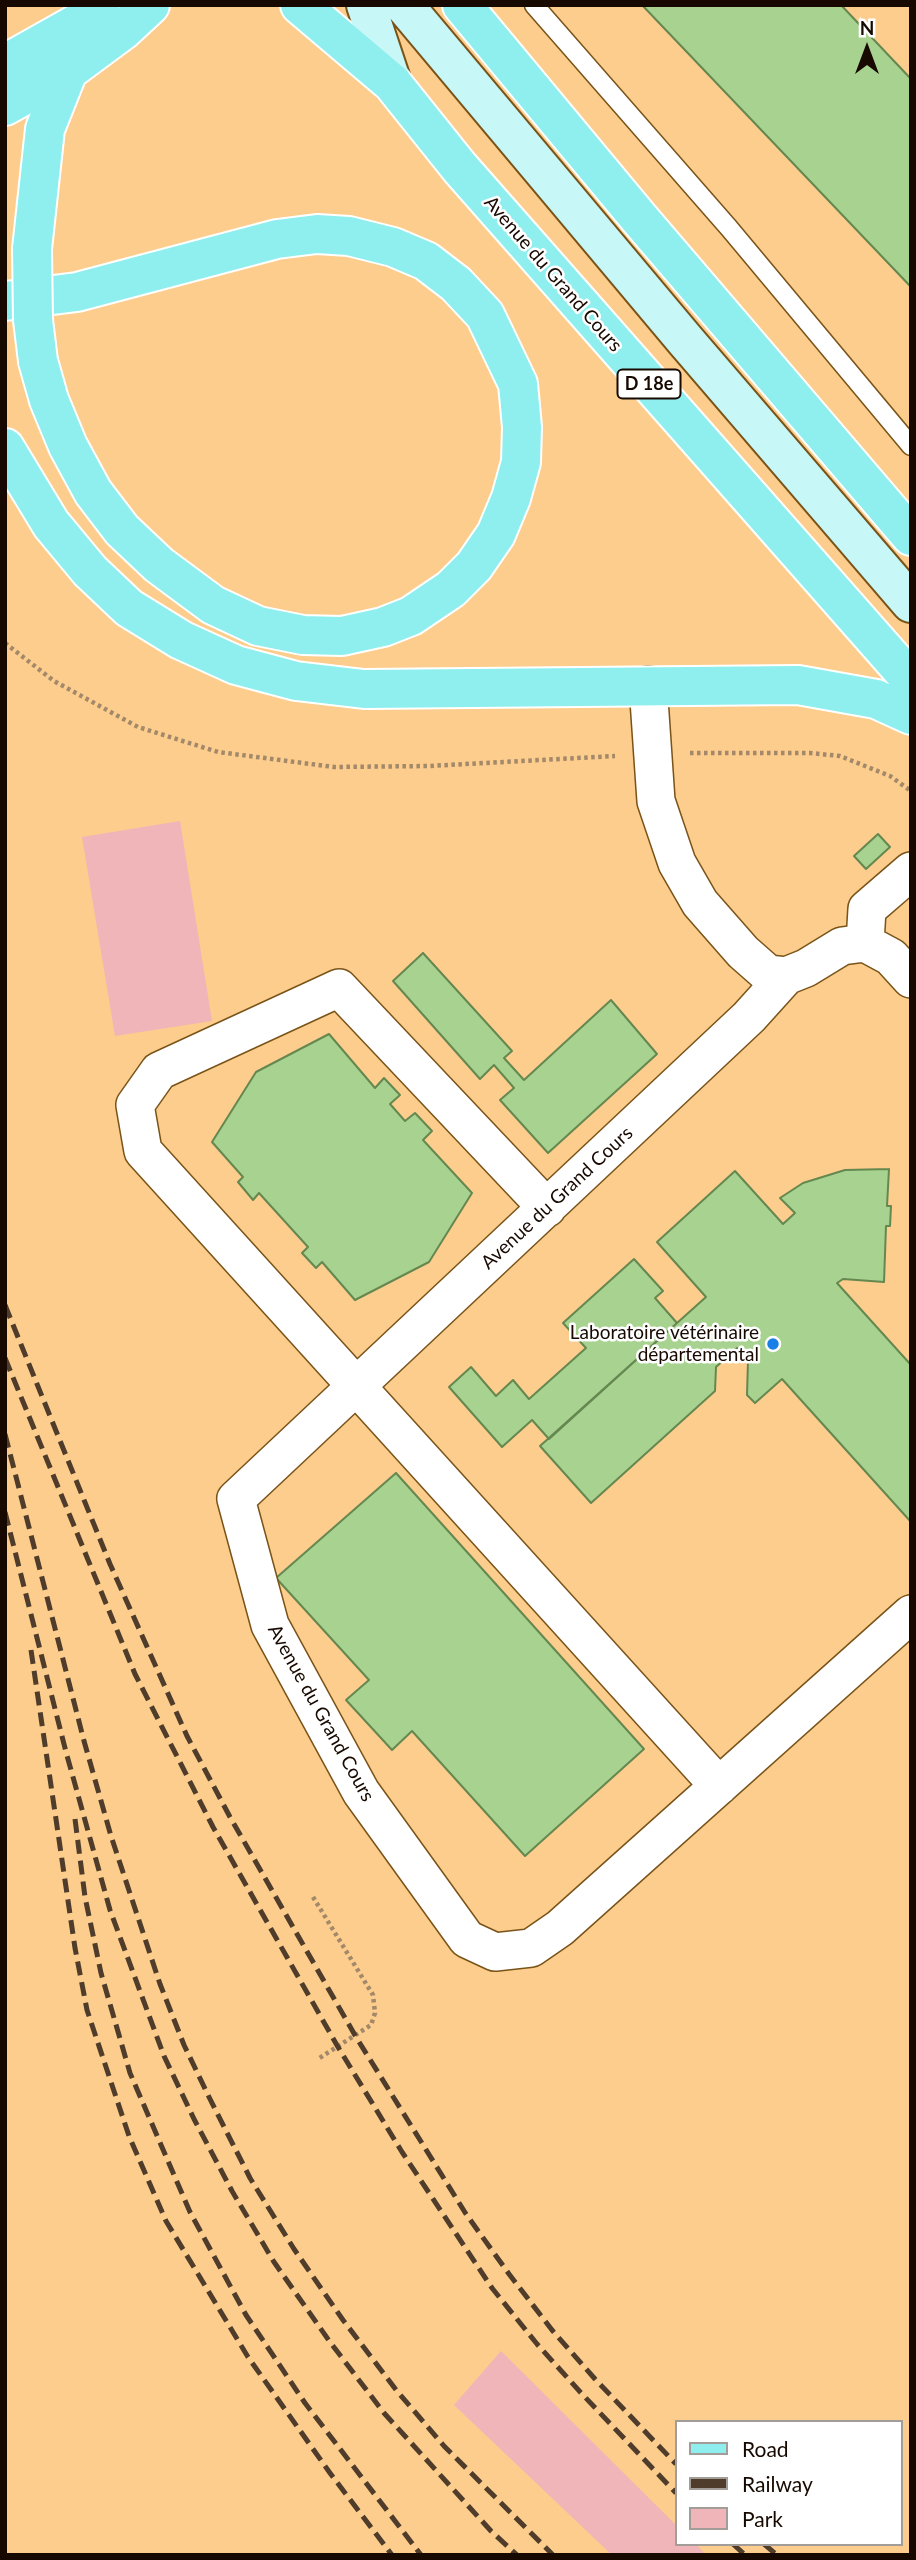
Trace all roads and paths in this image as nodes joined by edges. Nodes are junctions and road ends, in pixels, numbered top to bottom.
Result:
1 (100, 5) edge
2 (150, 5) edge
3 (300, 5) edge
4 (366, 5) edge
5 (404, 5) edge
6 (463, 5) edge
7 (534, 5) edge
8 (5, 64) edge
9 (68, 71) junction
10 (392, 83) junction
11 (5, 106) edge
12 (5, 301) edge
13 (911, 446) edge
14 (5, 447) edge
15 (911, 536) edge
16 (911, 603) edge
17 (5, 643) edge
18 (911, 680) edge
19 (648, 685) junction
20 (911, 715) edge
21 (688, 753) dead end
22 (625, 755) dead end
23 (911, 791) edge
24 (911, 871) edge
25 (864, 943) junction
26 (786, 976) junction
27 (911, 979) edge
28 (547, 1208) junction
29 (357, 1385) junction
30 (911, 1614) edge
31 (719, 1786) junction
32 (313, 1897) dead end
33 (318, 2059) dead end

1 - 8 main road
2 - 9 main road
3 - 10 main road, D 18e
4 - 10 main road, Avenue du Grand Cours / D 18e
5 - 16 main road, D 18e
6 - 15 main road
7 - 13 lane
9 - 11 main road
9 - 12 main road, bridge
10 - 18 main road, Avenue du Grand Cours / D 18e
14 - 19 main road
17 - 22 path
19 - 20 main road
19 - 26 street
21 - 23 path
24 - 25 street
25 - 26 street, Avenue du Grand Cours
25 - 27 street
26 - 28 street, Avenue du Grand Cours
28 - 29 street, Avenue du Grand Cours
28 - 29 street
29 - 31 street
29 - 31 street, Avenue du Grand Cours
30 - 31 street, Avenue du Grand Cours
32 - 33 path

